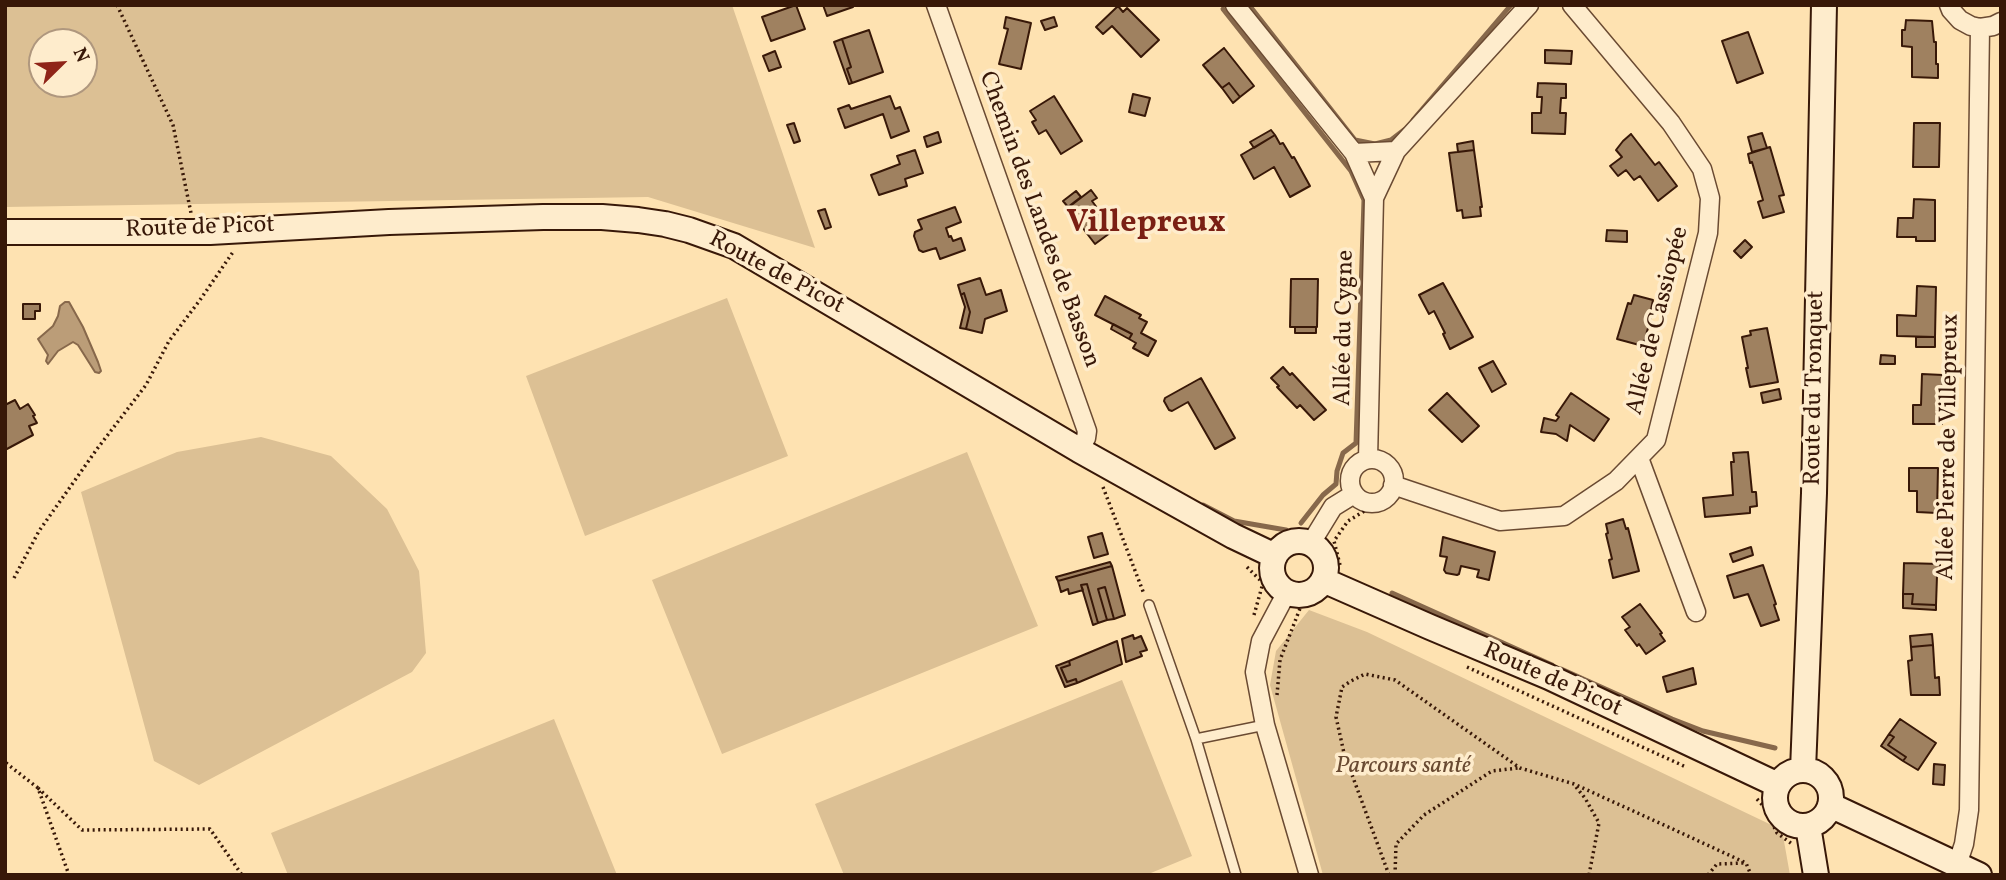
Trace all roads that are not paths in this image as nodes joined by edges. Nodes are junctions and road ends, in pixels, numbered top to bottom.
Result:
1 (936, 5) edge
2 (1235, 5) edge
3 (1529, 5) edge
4 (1572, 5) edge
5 (1824, 5) edge
6 (1949, 5) edge
7 (2001, 22) edge
8 (1980, 28) junction
9 (1396, 151) junction
10 (1354, 153) junction
11 (1374, 198) junction
12 (5, 232) edge
13 (1079, 450) junction
14 (1368, 458) junction
15 (1639, 458) junction
16 (1393, 485) junction
17 (1354, 494) junction
18 (1311, 543) junction
19 (1275, 556) junction
20 (1329, 583) junction
21 (1295, 598) junction
22 (1149, 606) road end
23 (1696, 612) dead end
24 (1265, 726) junction
25 (1196, 739) junction
26 (1803, 770) junction
27 (1778, 785) junction
28 (1830, 805) junction
29 (1809, 837) junction
30 (1968, 870) edge
31 (1236, 875) edge
32 (1309, 875) edge
33 (1816, 875) edge

1 - 13 street, Chemin des Landes de Basson
2 - 10 street
3 - 9 street
4 - 15 street, Allée de Cassiopée
5 - 26 main road, Route du Tronquet
6 - 8 street
7 - 8 street
8 - 30 street, Allée Pierre de Villepreux
9 - 10 street
9 - 11 street
10 - 11 street
11 - 14 street, Allée du Cygne
12 - 13 main road, Route de Picot
13 - 19 main road, Route de Picot
14 - 16 street
14 - 17 street
15 - 16 street, Allée de Cassiopée
15 - 23 street
16 - 17 street
17 - 18 street
18 - 19 main road
18 - 20 main road
19 - 21 main road
20 - 21 main road
20 - 27 main road, Route de Picot
21 - 24 street
22 - 25 lane
24 - 25 lane
24 - 32 street
25 - 31 lane
26 - 27 main road
26 - 28 main road
27 - 29 main road
28 - 29 main road
28 - 30 main road
29 - 33 main road

